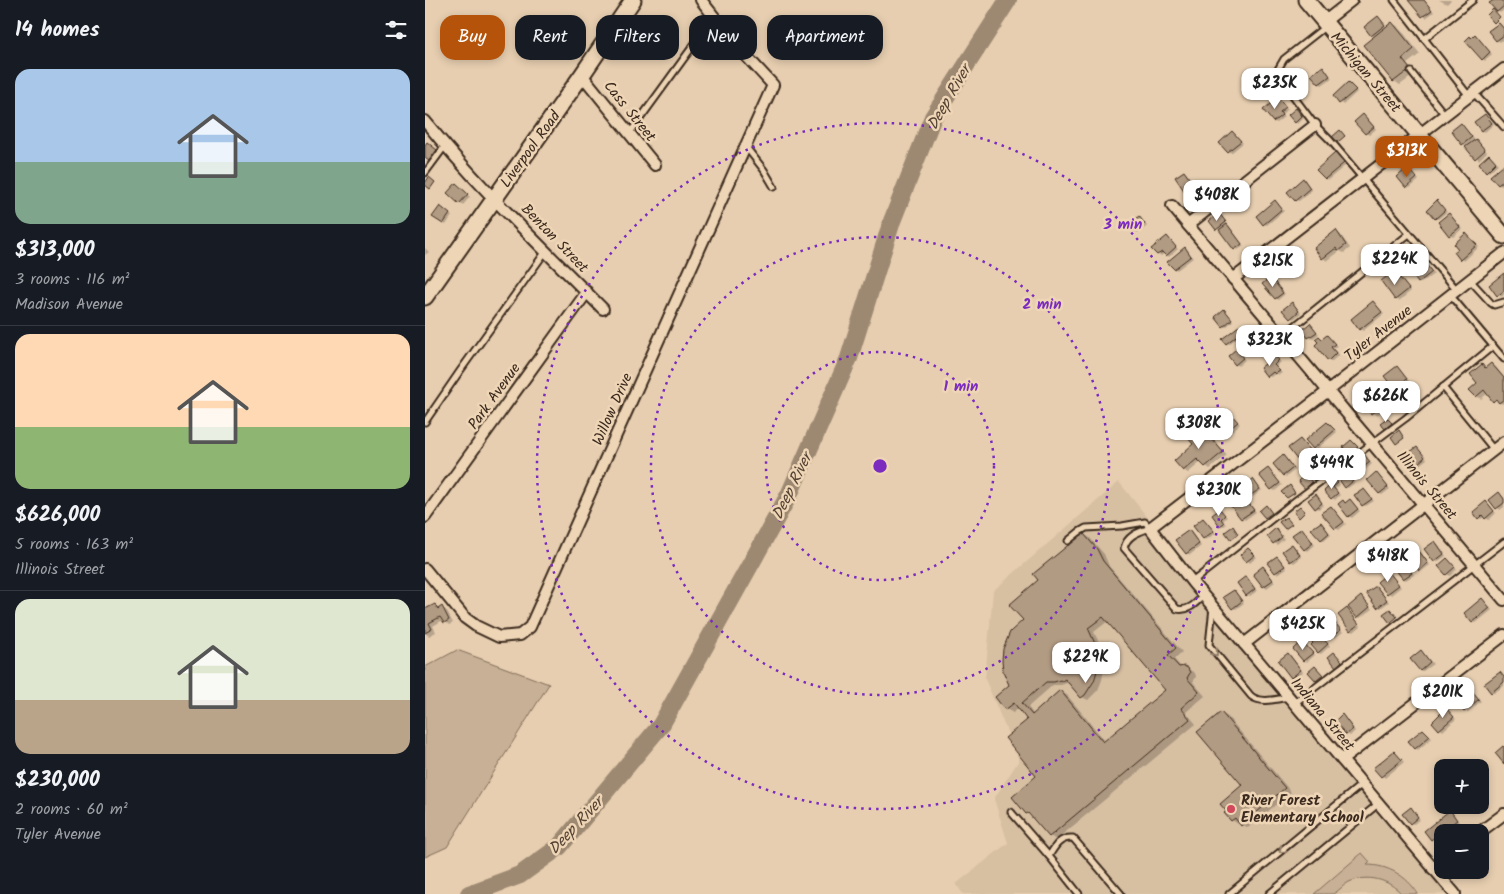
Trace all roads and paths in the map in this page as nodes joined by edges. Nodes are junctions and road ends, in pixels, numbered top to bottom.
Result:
1 (633, 0) edge
2 (701, 0) edge
3 (1305, 0) edge
4 (1352, 0) edge
5 (1394, 0) edge
6 (1473, 0) edge
7 (713, 15) edge
8 (1325, 24) junction
9 (1424, 39) junction
10 (689, 53) edge
11 (750, 60) edge
12 (1504, 68) edge
13 (1411, 72) dead end
14 (582, 75) junction
15 (1471, 94) junction
16 (1445, 115) junction
17 (425, 121) edge
18 (1315, 125) junction
19 (1504, 127) edge
20 (629, 135) junction
21 (1419, 135) junction
22 (445, 146) junction
23 (746, 147) junction
24 (655, 165) dead end
25 (425, 173) edge
26 (1363, 179) junction
27 (774, 187) dead end
28 (494, 198) junction
29 (1172, 206) dead end
30 (1188, 225) junction
31 (1409, 234) junction
32 (1504, 236) edge
33 (546, 250) junction
34 (1504, 253) edge
35 (1233, 279) junction
36 (1470, 280) junction
37 (587, 292) junction
38 (1454, 293) junction
39 (425, 296) edge
40 (1504, 302) edge
41 (603, 309) dead end
42 (1282, 336) junction
43 (1493, 346) junction
44 (1504, 348) edge
45 (1499, 352) junction
46 (1504, 359) edge
47 (1443, 387) junction
48 (1328, 392) junction
49 (425, 422) edge
50 (1504, 442) edge
51 (1372, 444) junction
52 (1494, 450) junction
53 (1424, 505) junction
54 (425, 517) edge
55 (1151, 528) junction
56 (1068, 541) dead end
57 (1504, 542) edge
58 (1475, 565) junction
59 (427, 574) edge
60 (1192, 582) junction
61 (1204, 596) junction
62 (1504, 600) edge
63 (1213, 607) junction
64 (1504, 636) edge
65 (1244, 644) junction
66 (1292, 700) junction
67 (1342, 760) junction
68 (1362, 784) junction
69 (1379, 804) junction
70 (1011, 812) dead end
71 (1504, 814) edge
72 (1489, 825) edge
73 (1049, 856) junction
74 (1433, 869) joint
75 (1079, 894) edge
76 (1121, 894) edge
77 (1229, 894) edge
78 (1269, 894) edge
79 (1455, 894) edge

1 - 14 street, Liverpool Road
2 - 7 street
3 - 8 street, Michigan Street
4 - 8 street
5 - 9 lane
6 - 9 lane
8 - 18 lane
8 - 21 street, Michigan Street
9 - 15 lane
10 - 20 lane
11 - 23 street, Willow Drive
12 - 15 street
13 - 16 lane
14 - 20 street, Cass Street
14 - 28 street, Liverpool Road
15 - 16 street
15 - 19 lane
16 - 21 street
17 - 22 street, Benton Street
18 - 26 lane
18 - 30 street
20 - 24 street, Cass Street
21 - 26 street
21 - 32 street, Michigan Street
22 - 25 lane
22 - 28 street, Benton Street
23 - 27 lane
23 - 59 street, Willow Drive
26 - 31 lane
26 - 35 street
28 - 33 street, Benton Street
28 - 39 street, Liverpool Road
29 - 30 street, Illinois Street
30 - 35 street, Illinois Street
31 - 38 lane
31 - 42 lane
33 - 37 street, Benton Street
33 - 49 lane
34 - 36 street, Tyler Avenue
35 - 42 street, Illinois Street
36 - 38 street, Tyler Avenue
36 - 40 lane
37 - 41 street, Benton Street
37 - 54 street, Park Avenue
38 - 43 lane
38 - 48 street, Tyler Avenue
42 - 48 street, Illinois Street
43 - 45 lane
43 - 47 lane
44 - 45 lane
45 - 46 lane
47 - 51 lane
47 - 52 lane
48 - 51 street, Illinois Street
48 - 55 street, Tyler Avenue
50 - 52 street
51 - 53 street, Illinois Street
51 - 60 lane
52 - 53 street
53 - 58 street, Illinois Street
53 - 65 street
55 - 56 lane
55 - 60 street, Indiana Street
55 - 61 lane
57 - 58 lane
58 - 62 street, Illinois Street
58 - 66 lane
60 - 61 street, Indiana Street
61 - 63 street, Indiana Street
63 - 65 street, Indiana Street
63 -> 66 lane
64 - 67 street
65 - 66 street, Indiana Street
66 - 67 street, Indiana Street
67 - 68 street, Indiana Street
68 - 69 street, Indiana Street
68 -> 77 lane
69 - 74 street, Indiana Street
69 - 78 lane
70 - 73 lane
71 - 72 street
73 - 75 lane
73 - 76 lane
74 - 79 street, Indiana Street

